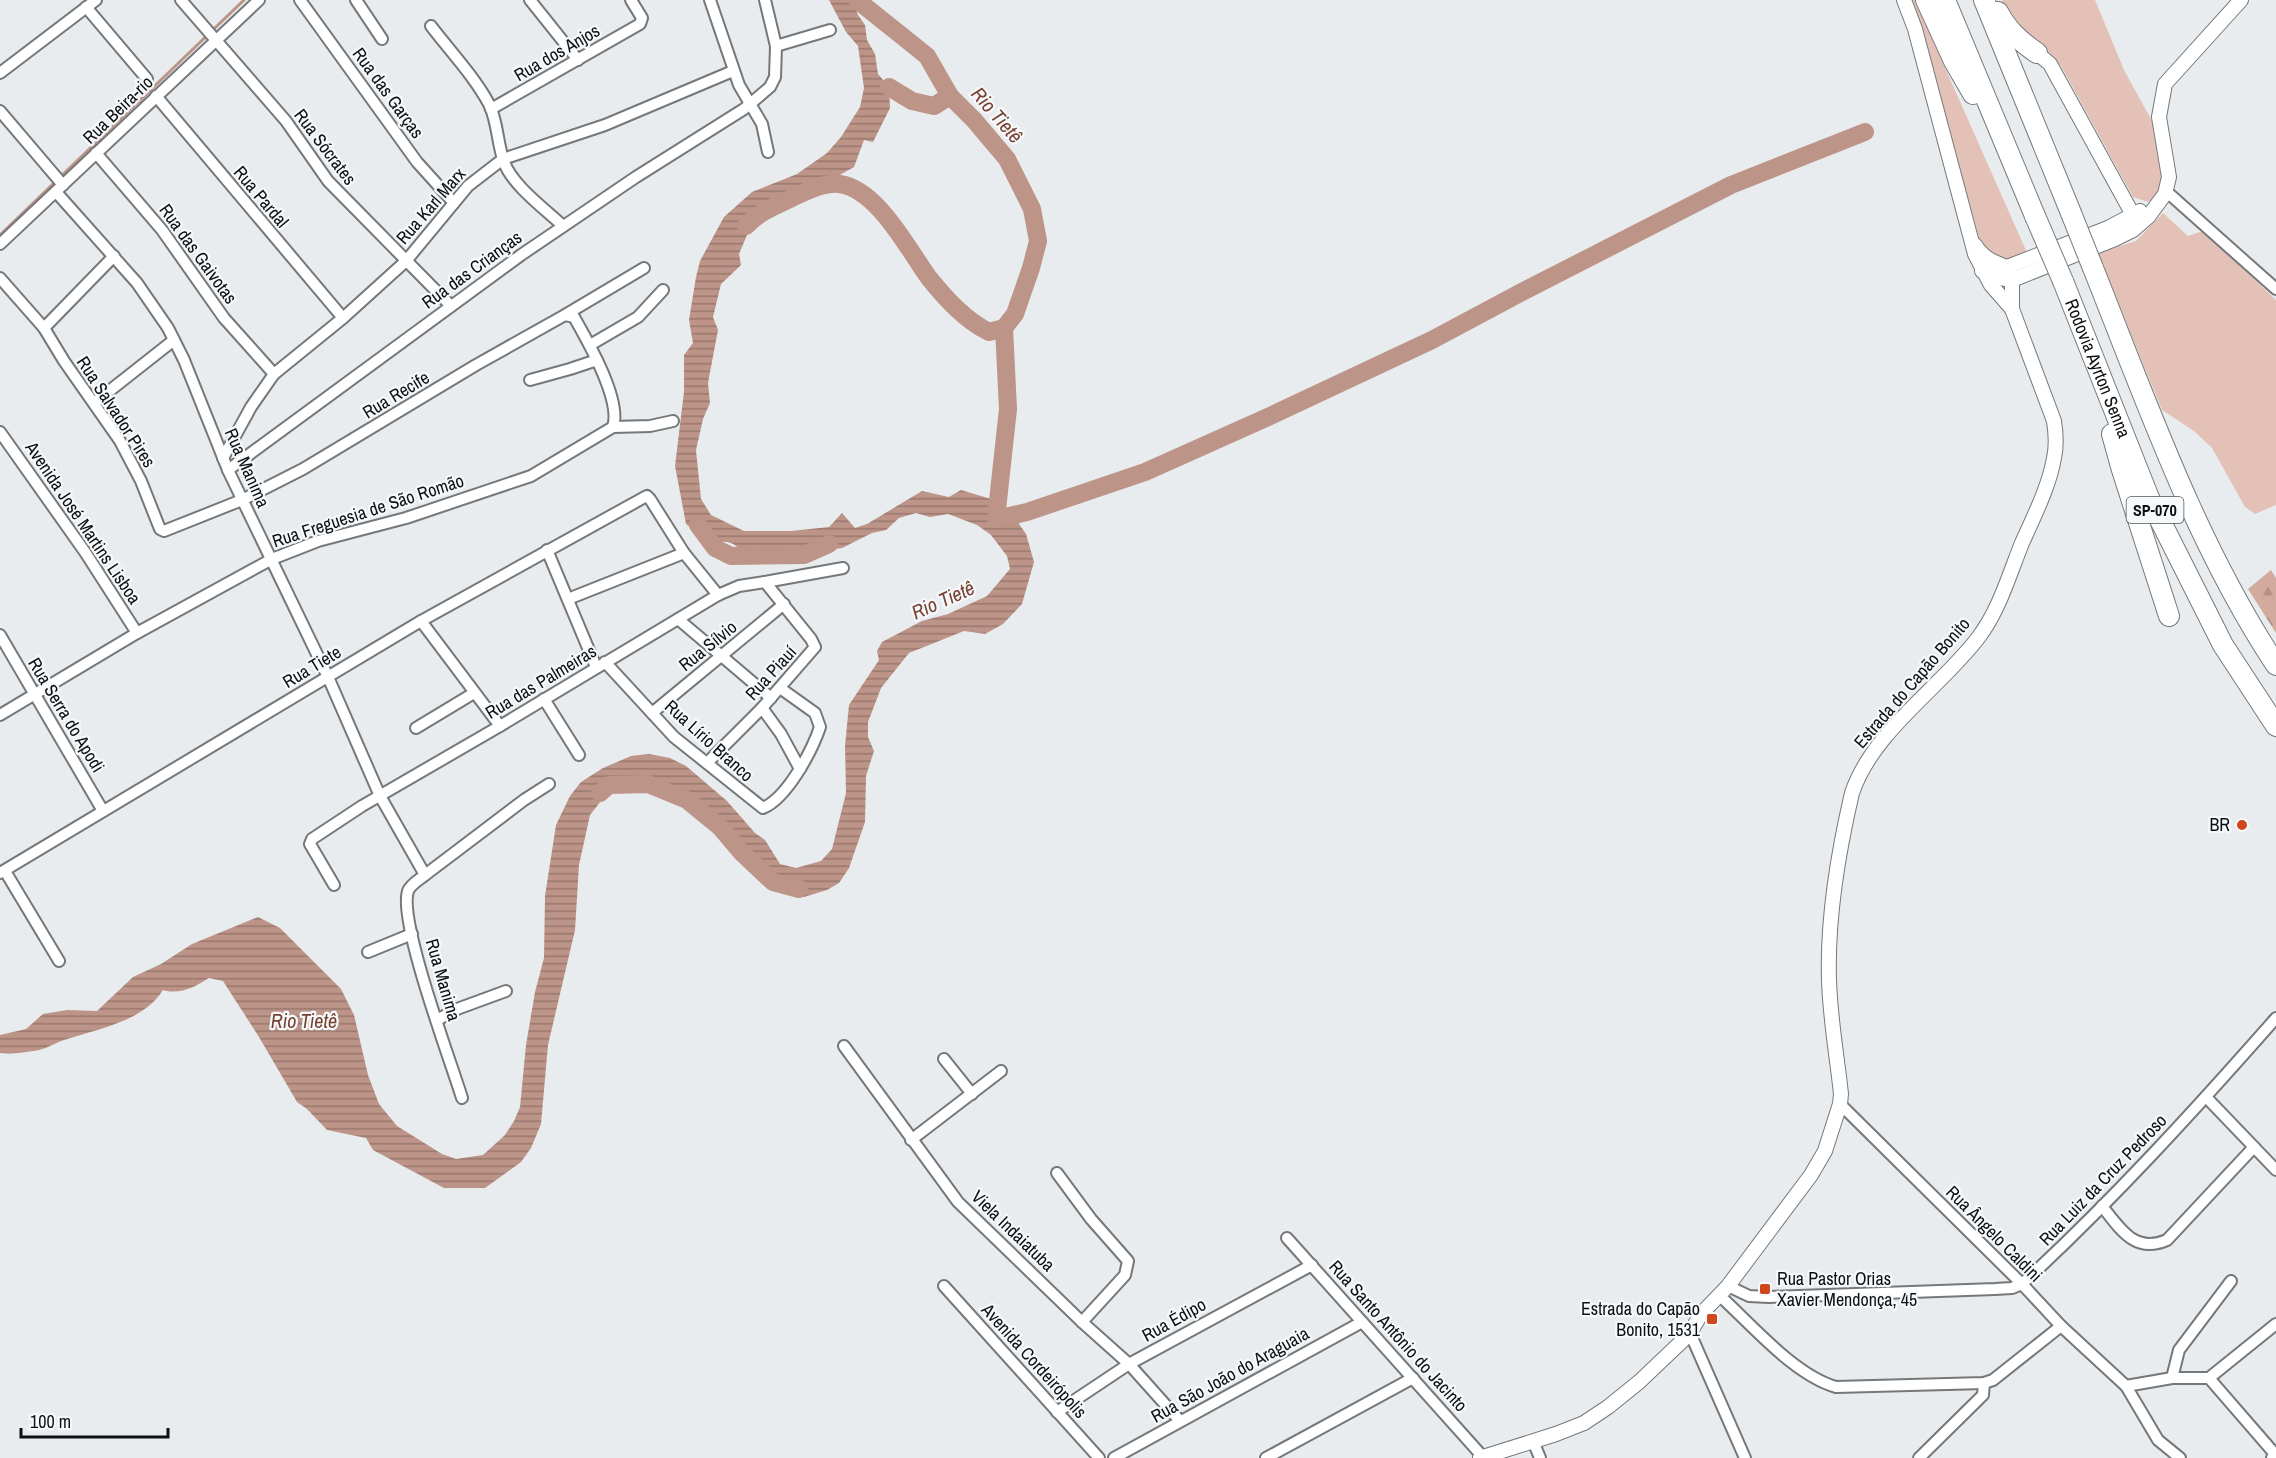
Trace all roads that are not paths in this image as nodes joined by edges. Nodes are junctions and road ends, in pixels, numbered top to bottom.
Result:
1 (96, 0) edge
2 (181, 0) edge
3 (259, 0) edge
4 (300, 0) edge
5 (356, 0) edge
6 (530, 0) edge
7 (632, 0) edge
8 (710, 0) edge
9 (765, 0) edge
10 (1904, 0) edge
11 (1926, 0) edge
12 (1945, 0) edge
13 (1984, 0) edge
14 (1993, 0) edge
15 (2241, 0) edge
16 (86, 7) junction
17 (431, 26) dead end
18 (830, 30) dead end
19 (215, 39) junction
20 (382, 39) dead end
21 (776, 46) junction
22 (2037, 53) junction
23 (578, 60) junction
24 (734, 71) junction
25 (0, 73) edge
26 (2014, 73) junction
27 (147, 80) dead end
28 (156, 96) junction
29 (747, 107) junction
30 (491, 109) junction
31 (0, 111) edge
32 (1996, 123) junction
33 (768, 152) dead end
34 (96, 153) junction
35 (503, 159) junction
36 (58, 183) junction
37 (2118, 188) junction
38 (2166, 191) junction
39 (454, 203) junction
40 (2156, 204) junction
41 (2133, 215) junction
42 (563, 226) junction
43 (2108, 228) junction
44 (2133, 230) junction
45 (1971, 239) junction
46 (0, 244) edge
47 (114, 256) junction
48 (406, 261) junction
49 (644, 268) dead end
50 (1983, 271) junction
51 (2009, 274) junction
52 (0, 278) edge
53 (2276, 289) edge
54 (663, 290) dead end
55 (451, 306) junction
56 (2012, 309) junction
57 (568, 315) junction
58 (343, 318) junction
59 (44, 328) junction
60 (174, 340) junction
61 (590, 345) junction
62 (597, 360) junction
63 (274, 374) junction
64 (2100, 375) junction
65 (530, 380) dead end
66 (94, 403) junction
67 (673, 421) dead end
68 (613, 427) junction
69 (0, 432) edge
70 (223, 458) junction
71 (228, 470) junction
72 (242, 500) junction
73 (547, 550) junction
74 (684, 553) junction
75 (272, 559) junction
76 (843, 568) dead end
77 (765, 582) junction
78 (718, 595) junction
79 (568, 599) junction
80 (784, 604) junction
81 (2169, 616) dead end
82 (678, 619) junction
83 (421, 621) junction
84 (137, 633) junction
85 (0, 635) edge
86 (720, 657) junction
87 (601, 665) junction
88 (2276, 665) edge
89 (328, 677) junction
90 (780, 688) junction
91 (474, 693) junction
92 (34, 694) junction
93 (771, 698) junction
94 (544, 699) junction
95 (762, 708) junction
96 (652, 713) junction
97 (0, 715) edge
98 (500, 726) junction
99 (2276, 726) edge
100 (416, 728) dead end
101 (579, 755) dead end
102 (707, 763) junction
103 (797, 773) junction
104 (549, 784) dead end
105 (380, 796) junction
106 (103, 811) junction
107 (2, 872) edge
108 (425, 875) junction
109 (334, 885) dead end
110 (412, 934) junction
111 (368, 952) dead end
112 (59, 961) dead end
113 (506, 991) dead end
114 (2276, 1018) edge
115 (437, 1020) junction
116 (844, 1046) dead end
117 (944, 1059) dead end
118 (1001, 1071) dead end
119 (972, 1094) junction
120 (2206, 1097) junction
121 (462, 1098) dead end
122 (1840, 1104) junction
123 (911, 1140) junction
124 (2254, 1147) junction
125 (2276, 1170) edge
126 (1057, 1173) dead end
127 (2102, 1206) junction
128 (1287, 1238) dead end
129 (1312, 1265) junction
130 (2231, 1281) dead end
131 (2022, 1284) junction
132 (944, 1286) dead end
133 (1724, 1291) junction
134 (1082, 1322) junction
135 (1362, 1322) junction
136 (2276, 1324) edge
137 (2061, 1326) junction
138 (1690, 1333) junction
139 (1129, 1364) junction
140 (1413, 1378) junction
141 (2172, 1378) junction
142 (2209, 1378) junction
143 (1984, 1383) junction
144 (2126, 1386) junction
145 (1057, 1412) junction
146 (1180, 1421) junction
147 (1533, 1441) junction
148 (1481, 1457) edge
149 (1099, 1458) edge
150 (1114, 1458) edge
151 (1266, 1458) edge
152 (1540, 1458) edge
153 (1745, 1458) edge
154 (1919, 1458) edge
155 (2180, 1458) edge
156 (2272, 1458) edge

1 - 16 street
2 - 19 street, Rua Sócrates
3 - 19 street, Rua Beira-rio
4 - 39 street, Rua das Garças
5 - 20 street
6 - 23 street
7 - 23 street, Rua dos Anjos
8 - 24 street
9 - 21 street, Rua das Crianças
10 - 45 street
11 - 32 highway
12 - 32 highway, Rodovia Ayrton Senna / SP-070
13 - 26 highway, Rodovia Ayrton Senna / SP-070
14 - 22 highway
15 - 38 street
16 - 25 street
16 - 27 street
17 - 30 street
18 - 21 street
19 - 28 street, Rua Beira-rio
19 - 48 street, Rua Sócrates
21 - 29 street, Rua das Crianças
22 - 26 highway
22 - 37 street
23 - 30 street, Rua dos Anjos
24 - 29 street
24 - 35 street, Rua Karl Marx
26 - 88 highway, Rodovia Ayrton Senna / SP-070, bridge
28 - 34 street, Rua Beira-rio
28 - 58 street, Rua Pardal
29 - 33 street
29 - 42 street, Rua das Crianças
30 - 35 street
31 - 36 street, Rua Manima
32 - 64 highway, Rodovia Ayrton Senna / SP-070, bridge
34 - 36 street, Rua Beira-rio
34 - 63 street, Rua das Gaivotas
35 - 39 street, Rua Karl Marx
35 - 42 street
36 - 46 street, Rua Beira-rio
36 - 47 street, Rua Manima
37 - 41 street
37 - 43 street
38 - 40 street
38 - 53 street
39 - 48 street, Rua Karl Marx
40 - 41 street
40 - 44 street
41 - 43 street
41 - 44 street
42 - 55 street, Rua das Crianças
43 - 51 street
44 - 51 street
45 - 50 street
45 - 51 street
47 - 59 street
47 - 60 street, Rua Manima
48 - 55 street, Rua Sócrates
48 - 58 street, Rua Karl Marx
49 - 57 street, Rua Recife
50 - 51 street
50 - 56 street
51 - 56 street, Estrada do Capão Bonito
52 - 59 street, Rua Salvador Pires
54 - 61 street
55 - 71 street, Rua das Crianças
56 - 122 street, Estrada do Capão Bonito
57 - 61 street
57 - 72 street, Rua Recife
58 - 63 street, Rua Karl Marx
59 - 66 street, Rua Salvador Pires
60 - 66 street
60 - 70 street, Rua Manima
61 - 62 street
62 - 65 street
62 - 68 street
63 - 70 street, Rua Karl Marx
64 - 81 highway
64 - 99 highway, Rodovia Ayrton Senna / SP-070
66 - 72 street, Rua Salvador Pires
67 - 68 street
68 - 75 street, Rua Freguesia de São Romão
69 - 84 street, Avenida José Martins Lisboa
70 - 71 street, Rua Manima
71 - 72 street, Rua Manima
72 - 75 street, Rua Manima
73 - 74 street, Rua Tiete
73 - 79 street, Rua Lírio Branco
73 - 83 street, Rua Tiete
74 - 78 street
74 - 79 street
75 - 84 street, Rua Freguesia de São Romão
75 - 89 street, Rua Manima
76 - 77 street
77 - 78 street
77 - 80 street, Rua Piauí
78 - 82 street, Rua das Palmeiras
79 - 87 street, Rua Lírio Branco
80 - 86 street, Rua Sílvio
80 - 90 street, Rua Piauí
82 - 86 street
82 - 87 street, Rua das Palmeiras
83 - 89 street, Rua Tiete
83 - 91 street
84 - 92 street, Rua Freguesia de São Romão
85 - 92 street, Rua Serra do Apodi
86 - 93 street
86 - 96 street, Rua Sílvio
87 - 94 street, Rua das Palmeiras
87 - 96 street, Rua Lírio Branco
89 - 105 street, Rua Manima
89 - 106 street, Rua Tiete
90 - 93 street, Rua Piauí
90 - 103 street
91 - 98 street
91 - 100 street
92 - 97 street, Rua Freguesia de São Romão
92 - 106 street, Rua Serra do Apodi
93 - 95 street, Rua Piauí
94 - 98 street, Rua das Palmeiras
94 - 101 street
95 - 102 street, Rua Piauí
95 - 103 street
96 - 102 street, Rua Lírio Branco
98 - 105 street, Rua das Palmeiras
102 - 103 street, Rua Lírio Branco
104 - 108 street, Rua Manima
105 - 108 street, Rua Manima
105 - 109 street, Rua das Palmeiras
106 - 107 street, Rua Tiete
107 - 112 street
108 - 110 street, Rua Manima
110 - 111 street
110 - 115 street, Rua Manima
113 - 115 street
114 - 120 street, Rua Luiz da Cruz Pedroso
115 - 121 street, Rua Manima
116 - 123 street, Viela Indaiatuba
117 - 119 street
118 - 119 street
119 - 123 street
120 - 124 street
120 - 127 street, Rua Luiz da Cruz Pedroso
122 - 131 street, Rua Ângelo Caldini
122 - 133 street, Estrada do Capão Bonito
123 - 134 street, Viela Indaiatuba
124 - 125 street
124 - 127 street
126 - 134 street
127 - 131 street, Rua Luiz da Cruz Pedroso
128 - 129 street, Rua Santo Antônio do Jacinto
129 - 135 street, Rua Santo Antônio do Jacinto
129 - 139 street, Rua Édipo
130 - 141 street
131 - 133 street
131 - 137 street, Rua Ângelo Caldini
132 - 145 street, Avenida Cordeirópolis
133 - 138 street, Estrada do Capão Bonito
133 - 143 street
134 - 139 street, Viela Indaiatuba
135 - 140 street, Rua Santo Antônio do Jacinto
135 - 146 street, Rua São João do Araguaia
136 - 142 street
137 - 143 street
137 - 144 street, Rua Ângelo Caldini
138 - 147 street, Estrada do Capão Bonito
138 - 153 street
139 - 145 street, Rua Édipo
139 - 146 street, Viela Indaiatuba
140 - 148 street, Rua Santo Antônio do Jacinto
140 - 151 street
141 - 142 street
141 - 144 street
142 - 156 street
143 - 154 street
144 - 155 street, Rua Ângelo Caldini
145 - 149 street, Avenida Cordeirópolis
146 - 150 street, Rua São João do Araguaia
147 - 148 street, Estrada do Capão Bonito
147 - 152 street

